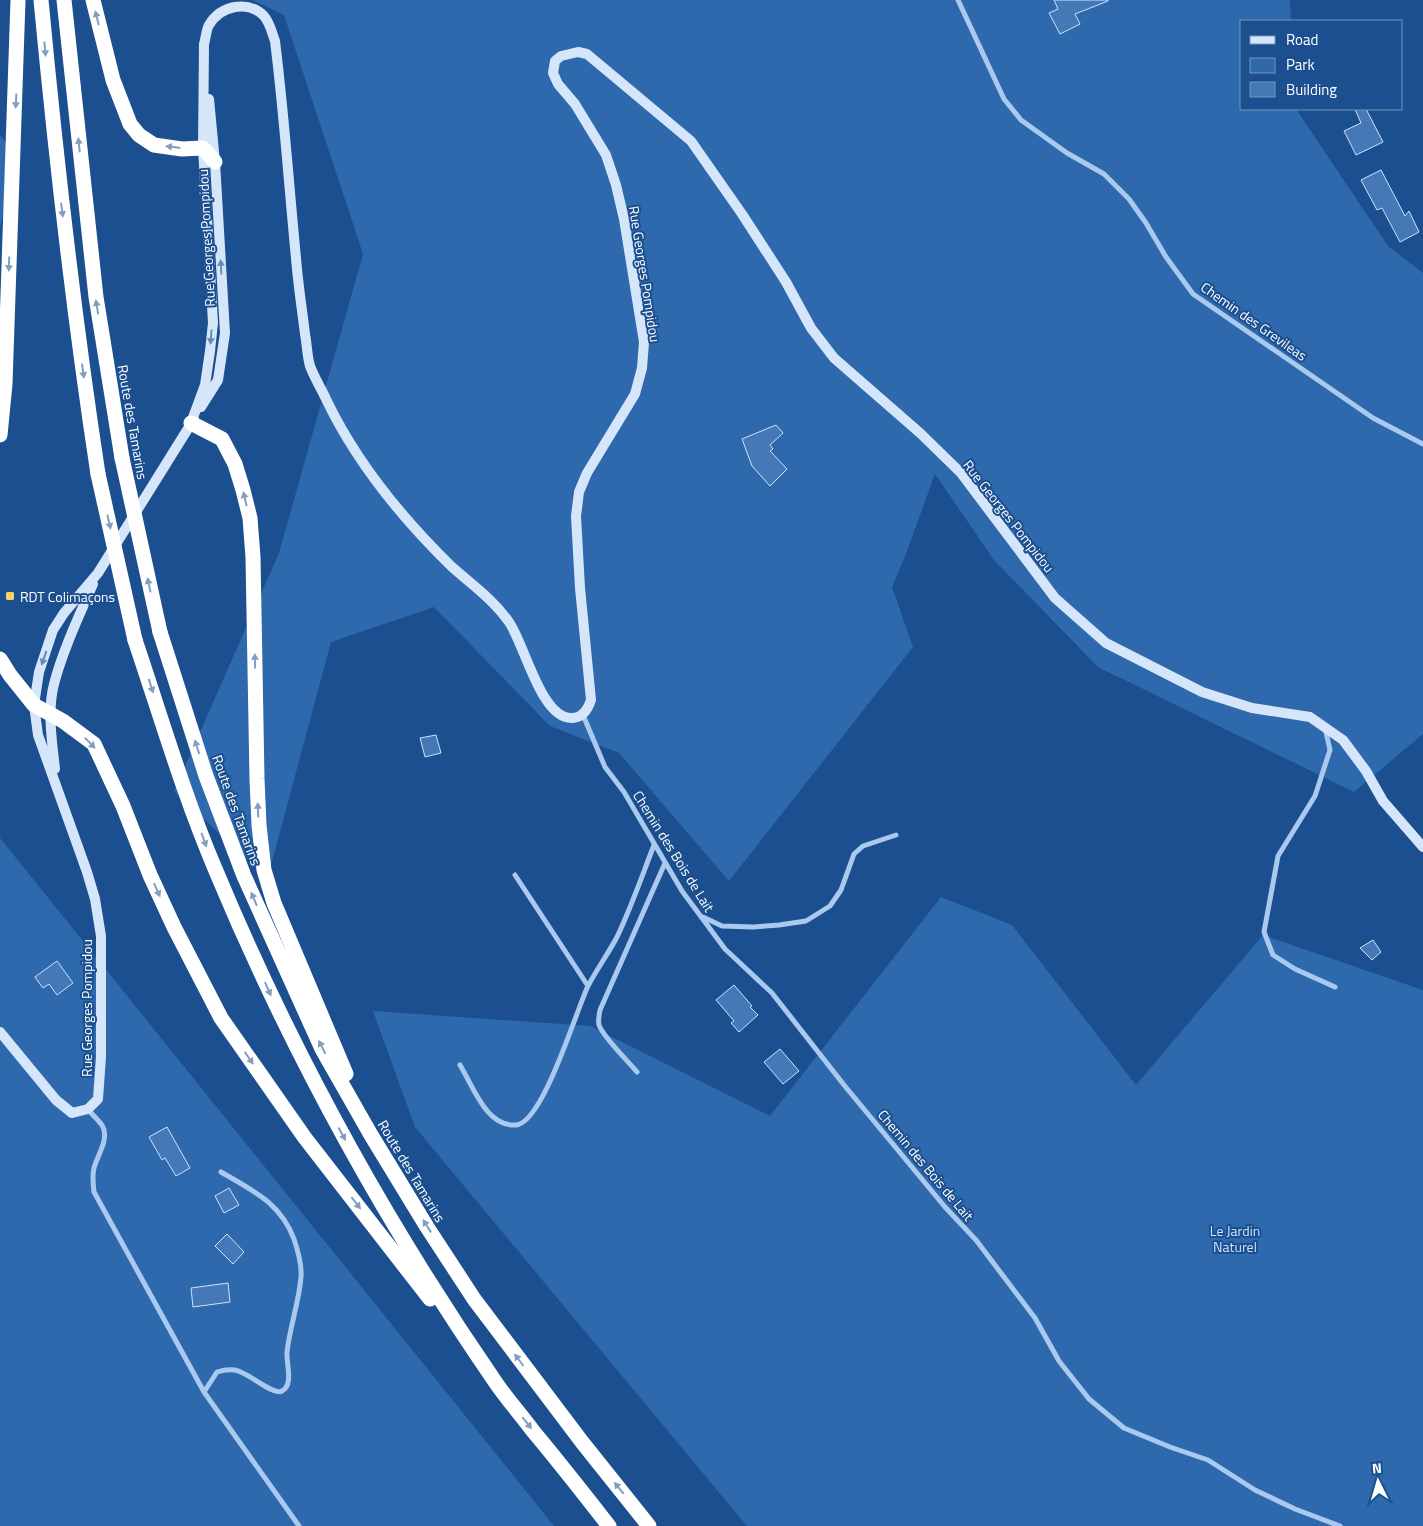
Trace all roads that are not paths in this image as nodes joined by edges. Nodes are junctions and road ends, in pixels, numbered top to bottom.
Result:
1 (18, 0) edge
2 (40, 0) edge
3 (64, 0) edge
4 (93, 0) edge
5 (958, 0) edge
6 (204, 44) junction
7 (203, 148) junction
8 (215, 162) junction
9 (191, 424) junction
10 (0, 435) edge
11 (1423, 444) edge
12 (98, 573) junction
13 (0, 659) edge
14 (34, 705) junction
15 (51, 714) junction
16 (583, 715) junction
17 (1325, 728) junction
18 (57, 785) junction
19 (896, 835) dead end
20 (654, 845) junction
21 (1423, 847) edge
22 (665, 863) junction
23 (515, 875) dead end
24 (700, 916) junction
25 (588, 986) junction
26 (1335, 987) dead end
27 (0, 1032) edge
28 (460, 1065) dead end
29 (637, 1072) dead end
30 (88, 1109) junction
31 (371, 1135) junction
32 (221, 1172) dead end
33 (497, 1385) junction
34 (204, 1392) junction
35 (299, 1526) edge
36 (609, 1526) edge
37 (649, 1526) edge
38 (1340, 1526) edge

1 -> 10 highway
2 -> 33 highway, bridge
31 -> 3 highway, Route des Tamarins, bridge
7 -> 4 highway
5 - 11 street, Chemin des Grevileas
6 - 7 main road, Rue Georges Pompidou
6 - 8 main road, Rue Georges Pompidou
6 - 16 main road, Rue Georges Pompidou
7 - 8 highway
7 -> 9 main road, Rue Georges Pompidou
9 -> 8 main road, Rue Georges Pompidou
9 - 12 main road, Rue Georges Pompidou
31 -> 9 highway
12 -> 14 main road, Rue Georges Pompidou
12 - 15 main road, Rue Georges Pompidou
13 - 14 highway
14 - 15 highway
14 - 18 main road, Rue Georges Pompidou
15 - 18 main road, Rue Georges Pompidou
15 -> 33 highway
16 - 17 main road, Rue Georges Pompidou
16 - 20 street, Chemin des Bois de Lait
17 - 21 main road, Rue Georges Pompidou
17 - 26 street
18 - 30 main road, Rue Georges Pompidou
19 - 24 street
20 - 22 street, Chemin des Bois de Lait
20 - 25 street
22 - 24 street, Chemin des Bois de Lait
22 - 29 street
23 - 25 street
24 - 38 street, Chemin des Bois de Lait
25 - 28 street
27 - 30 main road
30 - 34 street
37 -> 31 highway, Route des Tamarins
32 - 34 street
33 -> 36 highway
34 - 35 street

